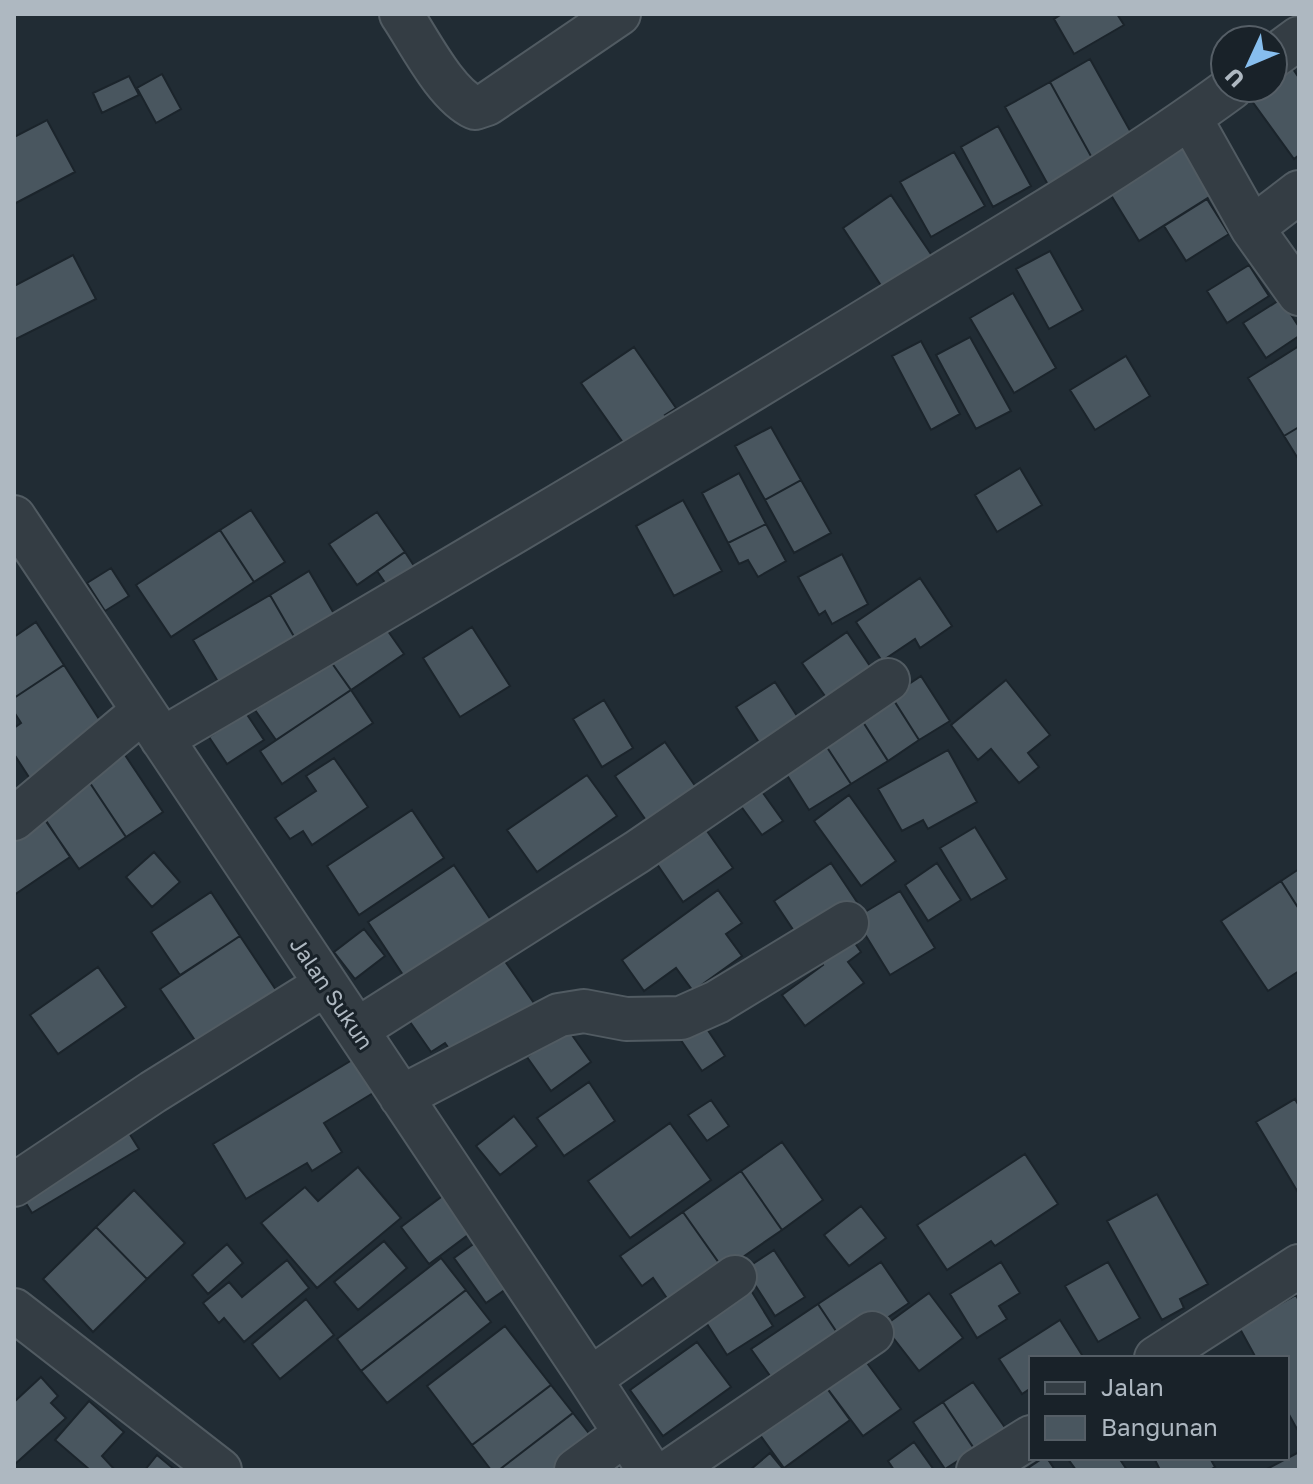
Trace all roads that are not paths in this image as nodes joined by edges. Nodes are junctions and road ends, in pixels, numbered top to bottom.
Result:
1 (401, 14) edge
2 (619, 14) edge
3 (1209, 104) edge
4 (1190, 118) junction
5 (1299, 192) edge
6 (1252, 228) junction
7 (1299, 294) edge
8 (14, 517) edge
9 (888, 680) dead end
10 (153, 725) junction
11 (14, 819) edge
12 (847, 923) dead end
13 (326, 984) junction
14 (358, 1029) junction
15 (401, 1097) junction
16 (14, 1185) edge
17 (1299, 1266) edge
18 (735, 1277) dead end
19 (14, 1310) edge
20 (872, 1333) dead end
21 (1159, 1356) edge
22 (590, 1379) junction
23 (625, 1434) junction
24 (1029, 1438) edge
25 (220, 1470) edge
26 (576, 1470) edge
27 (649, 1470) edge
28 (671, 1470) edge
29 (978, 1470) edge

1 - 2 street
3 - 4 street
4 - 6 street
4 - 10 street
5 - 6 street
6 - 7 street
8 - 10 street, Jalan Sukun
9 - 14 street
10 - 11 street
10 - 13 street, Jalan Sukun
12 - 15 street
13 - 14 street, Jalan Sukun
13 - 16 street
14 - 15 street, Jalan Sukun
15 - 22 street, Jalan Sukun
17 - 21 street
18 - 22 street
19 - 25 street
20 - 28 street
22 - 23 street, Jalan Sukun
23 - 26 street
23 - 27 street, Jalan Sukun
24 - 29 street

